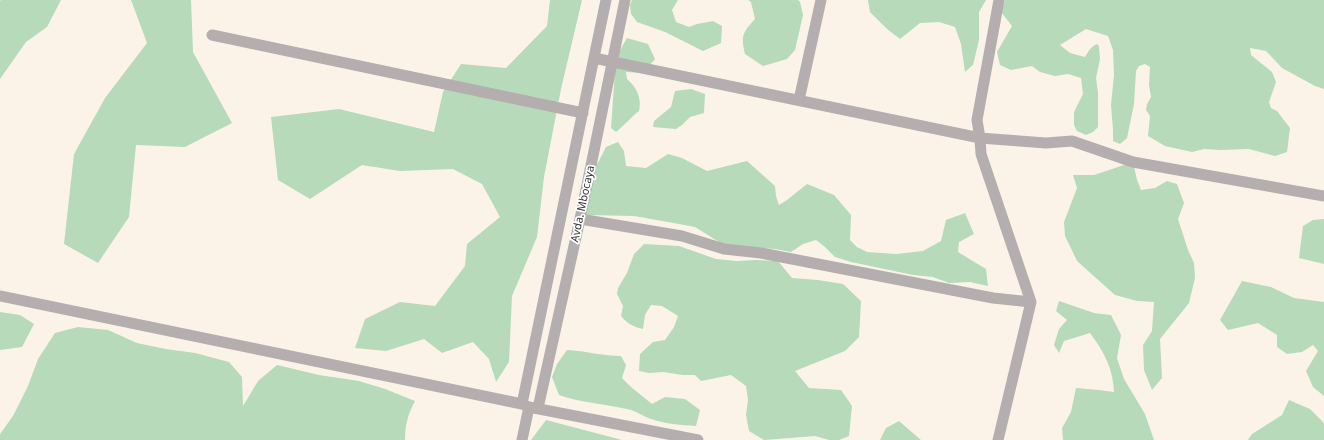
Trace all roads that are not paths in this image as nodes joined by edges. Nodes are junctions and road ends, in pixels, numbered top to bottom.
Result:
1 (606, 0) edge
2 (625, 0) edge
3 (821, 0) edge
4 (1000, 0) edge
5 (212, 36) dead end
6 (594, 58) junction
7 (612, 61) junction
8 (799, 100) junction
9 (583, 113) junction
10 (980, 138) junction
11 (1324, 196) edge
12 (580, 219) junction
13 (0, 296) edge
14 (1031, 302) junction
15 (530, 406) junction
16 (522, 440) edge
17 (698, 440) edge
18 (998, 440) edge

1 - 6 street
2 - 7 street, Avda. Mbocaya
3 - 8 street
4 - 10 street
5 - 9 street
6 - 7 street
6 - 9 street
7 - 8 street
7 - 12 street, Avda. Mbocaya
8 - 10 street
9 - 15 street
10 - 11 street
10 - 14 street
12 - 14 street
12 - 15 street, Avda. Mbocaya
13 - 15 street
14 - 18 street
15 - 16 street
15 - 17 street

